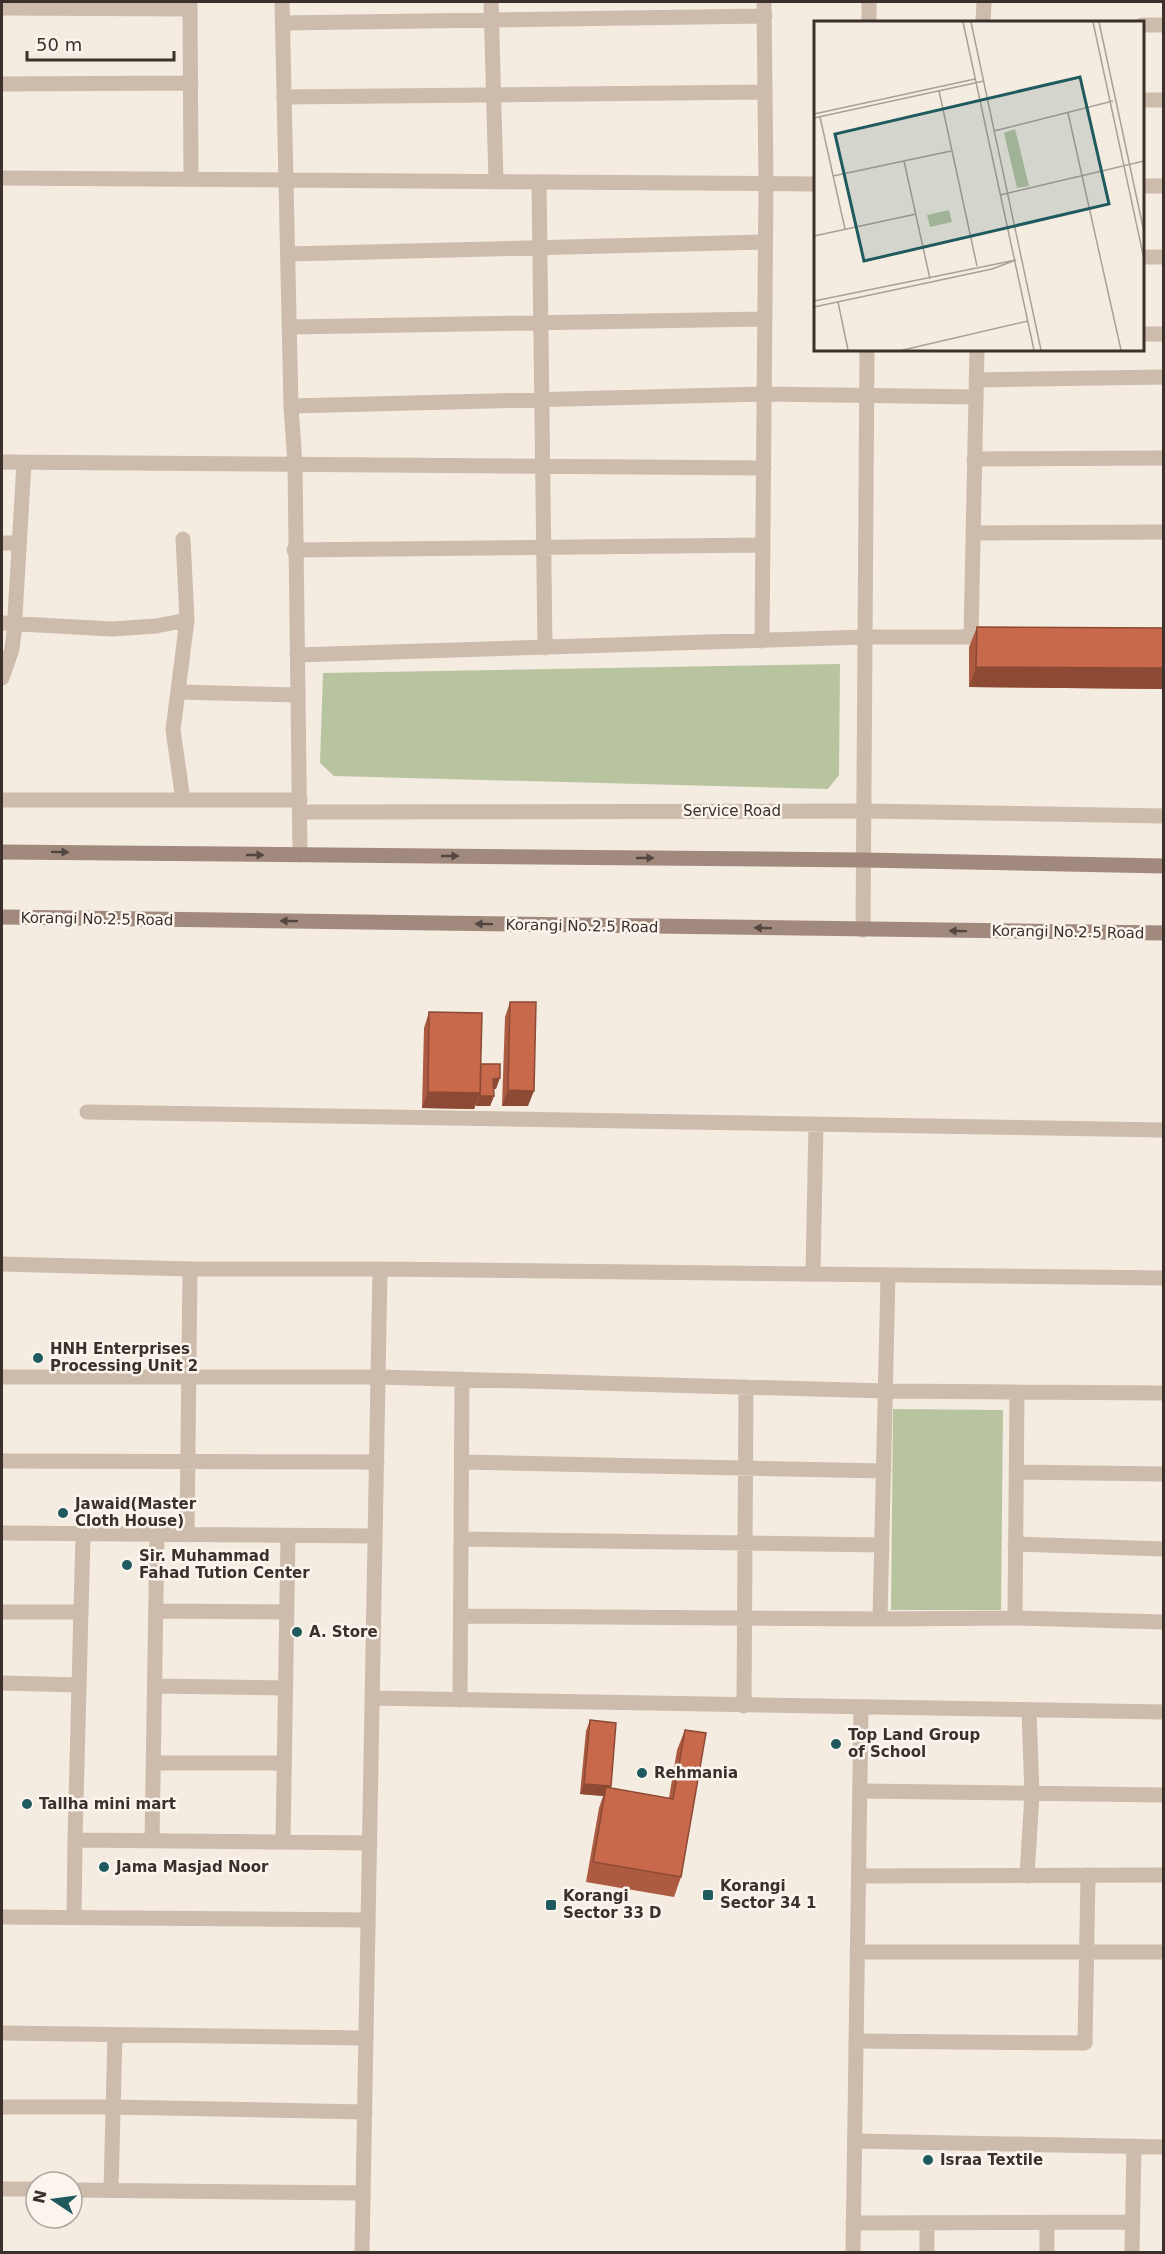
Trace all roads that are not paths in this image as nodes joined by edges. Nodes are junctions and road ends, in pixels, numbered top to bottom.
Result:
1 (282, 2) edge
2 (491, 2) edge
3 (869, 2) edge
4 (984, 2) edge
5 (190, 5) edge
6 (2, 8) edge
7 (764, 9) edge
8 (491, 20) junction
9 (869, 21) edge
10 (983, 21) edge
11 (283, 23) junction
12 (1144, 25) edge
13 (1164, 25) edge
14 (190, 83) junction
15 (2, 84) edge
16 (765, 92) junction
17 (493, 95) junction
18 (284, 97) junction
19 (1144, 100) edge
20 (1164, 100) edge
21 (2, 178) edge
22 (191, 179) junction
23 (286, 180) junction
24 (496, 182) junction
25 (539, 182) junction
26 (766, 184) junction
27 (814, 184) edge
28 (1144, 186) edge
29 (1164, 186) edge
30 (765, 242) junction
31 (540, 248) junction
32 (288, 254) junction
33 (1144, 256) edge
34 (1164, 257) edge
35 (765, 319) junction
36 (541, 323) junction
37 (290, 327) junction
38 (1144, 334) edge
39 (1164, 334) edge
40 (867, 351) edge
41 (977, 351) edge
42 (1164, 376) edge
43 (976, 380) junction
44 (764, 394) junction
45 (867, 395) junction
46 (976, 397) junction
47 (542, 399) junction
48 (291, 405) junction
49 (1164, 458) edge
50 (974, 459) junction
51 (2, 462) edge
52 (24, 463) junction
53 (295, 464) junction
54 (543, 466) junction
55 (764, 468) junction
56 (973, 532) junction
57 (1164, 532) edge
58 (183, 539) dead end
59 (2, 543) edge
60 (19, 543) junction
61 (763, 545) junction
62 (544, 547) junction
63 (294, 550) junction
64 (187, 620) junction
65 (8, 622) edge
66 (971, 637) junction
67 (865, 638) junction
68 (1005, 638) edge
69 (762, 641) junction
70 (545, 648) junction
71 (297, 655) junction
72 (2, 678) edge
73 (178, 692) junction
74 (298, 695) junction
75 (2, 800) edge
76 (183, 800) junction
77 (300, 806) junction
78 (864, 811) junction
79 (1164, 816) edge
80 (2, 852) edge
81 (300, 855) junction
82 (863, 860) junction
83 (1164, 866) edge
84 (2, 917) edge
85 (863, 930) junction
86 (1164, 933) edge
87 (87, 1112) dead end
88 (816, 1124) junction
89 (1164, 1130) edge
90 (2, 1264) edge
91 (190, 1269) junction
92 (380, 1269) junction
93 (813, 1274) junction
94 (888, 1276) junction
95 (1164, 1278) edge
96 (2, 1377) edge
97 (189, 1377) junction
98 (378, 1377) junction
99 (462, 1379) junction
100 (746, 1387) junction
101 (886, 1391) junction
102 (1017, 1392) junction
103 (1164, 1393) edge
104 (2, 1461) edge
105 (189, 1461) junction
106 (377, 1462) junction
107 (462, 1462) junction
108 (746, 1468) junction
109 (884, 1471) junction
110 (1016, 1472) junction
111 (1164, 1474) edge
112 (2, 1533) edge
113 (83, 1533) junction
114 (157, 1534) junction
115 (187, 1535) junction
116 (288, 1536) junction
117 (375, 1536) junction
118 (461, 1539) junction
119 (745, 1542) junction
120 (1015, 1544) junction
121 (882, 1545) junction
122 (1164, 1549) edge
123 (156, 1611) junction
124 (2, 1612) edge
125 (81, 1612) junction
126 (287, 1612) junction
127 (461, 1616) junction
128 (745, 1618) junction
129 (1015, 1618) junction
130 (880, 1619) junction
131 (1164, 1622) edge
132 (2, 1683) edge
133 (79, 1685) junction
134 (155, 1686) junction
135 (286, 1688) junction
136 (373, 1698) junction
137 (460, 1700) junction
138 (744, 1706) junction
139 (861, 1708) junction
140 (1029, 1711) junction
141 (1164, 1712) edge
142 (154, 1763) junction
143 (284, 1763) junction
144 (860, 1791) junction
145 (1032, 1794) junction
146 (1164, 1795) edge
147 (75, 1840) junction
148 (152, 1841) junction
149 (282, 1842) junction
150 (370, 1843) junction
151 (1088, 1875) junction
152 (1164, 1875) edge
153 (859, 1876) junction
154 (1027, 1876) junction
155 (2, 1917) edge
156 (74, 1918) junction
157 (368, 1920) junction
158 (857, 1952) junction
159 (1087, 1952) junction
160 (1164, 1952) edge
161 (2, 2033) edge
162 (115, 2035) junction
163 (366, 2038) junction
164 (856, 2041) junction
165 (2, 2107) edge
166 (112, 2107) junction
167 (365, 2112) junction
168 (855, 2141) junction
169 (1134, 2146) junction
170 (1164, 2147) edge
171 (2, 2189) edge
172 (24, 2189) edge
173 (84, 2190) edge
174 (111, 2190) junction
175 (363, 2193) junction
176 (1132, 2222) junction
177 (854, 2223) junction
178 (927, 2223) junction
179 (1047, 2223) junction
180 (362, 2253) edge
181 (853, 2253) edge
182 (927, 2253) edge
183 (1047, 2253) edge
184 (1132, 2253) edge

1 - 11 street
2 - 8 street
3 - 9 street
4 - 10 street
5 - 6 street
5 - 14 street
7 - 8 street
7 - 16 street
8 - 11 street
8 - 17 street
11 - 18 street
12 - 13 street
14 - 15 street
14 - 22 street
16 - 17 street
16 - 26 street
17 - 18 street
17 - 24 street
18 - 23 street
19 - 20 street
21 - 22 street
22 - 23 street
23 - 24 street
23 - 32 street
24 - 25 street
25 - 26 street
25 - 31 street
26 - 27 street
26 - 30 street
28 - 29 street
30 - 31 street
30 - 35 street
31 - 32 street
31 - 36 street
32 - 37 street
33 - 34 street
35 - 36 street
35 - 44 street
36 - 37 street
36 - 47 street
37 - 48 street
38 - 39 street
40 - 45 street
41 - 43 street
42 - 43 street
43 - 46 street
44 - 45 street
44 - 47 street
44 - 55 street
45 - 46 street
45 - 67 street
46 - 50 street
47 - 48 street
47 - 54 street
48 - 53 street
49 - 50 street
50 - 56 street
51 - 52 street
52 - 53 street
52 - 60 street
53 - 54 street
53 - 63 street
54 - 55 street
54 - 62 street
55 - 61 street
56 - 57 street
56 - 66 street
58 - 64 street
59 - 60 street
60 - 65 street
61 - 62 street
61 - 69 street
62 - 63 street
62 - 70 street
63 - 71 street
64 - 65 street
64 - 73 street
65 - 72 street
66 - 67 street
66 - 68 street
67 - 69 street
67 - 78 street
69 - 70 street
70 - 71 street
71 - 74 street
73 - 74 street
73 - 76 street
74 - 77 street
75 - 76 street, Service Road
76 - 77 street, Service Road
77 - 78 street, Service Road
77 - 81 street
78 - 79 street, Service Road
78 - 82 street
80 -> 81 main road
81 -> 82 main road
82 - 83 main road
82 - 85 street
85 -> 84 main road, Korangi No.2.5 Road
86 -> 85 main road, Korangi No.2.5 Road
87 - 88 street
88 - 89 street
88 - 93 street
90 - 91 street
91 - 92 street
91 - 97 street
92 - 93 street
92 - 98 street
93 - 94 street
94 - 95 street
94 - 101 street
96 - 97 street
97 - 98 street
97 - 105 street
98 - 99 street
98 - 106 street
99 - 100 street
99 - 107 street
100 - 101 street
100 - 108 street
101 - 102 street
101 - 109 street
102 - 103 street
102 - 110 street
104 - 105 street
105 - 106 street
105 - 115 street
106 - 117 street
107 - 108 street
107 - 118 street
108 - 109 street
108 - 119 street
109 - 121 street
110 - 111 street
110 - 120 street
112 - 113 street
113 - 114 street
113 - 125 street
114 - 115 street
114 - 123 street
115 - 116 street
116 - 117 street
116 - 126 street
117 - 136 street
118 - 119 street
118 - 127 street
119 - 121 street
119 - 128 street
120 - 122 street
120 - 129 street
121 - 130 street
123 - 126 street
123 - 134 street
124 - 125 street
125 - 133 street
126 - 135 street
127 - 128 street
127 - 137 street
128 - 130 street
128 - 138 street
129 - 130 street
129 - 131 street
132 - 133 street
133 - 147 street
134 - 135 street
134 - 142 street
135 - 143 street
136 - 137 street
136 - 150 street
137 - 138 street
138 - 139 street
139 - 140 street
139 - 144 street
140 - 141 street
140 - 145 street
142 - 143 street
142 - 148 street
143 - 149 street
144 - 145 street
144 - 153 street
145 - 146 street
145 - 154 street
147 - 148 street
147 - 156 street
148 - 149 street
149 - 150 street
150 - 157 street
151 - 152 street
151 - 154 street
151 - 159 street
153 - 154 street
153 - 158 street
155 - 156 street
156 - 157 street
157 - 163 street
158 - 159 street
158 - 164 street
159 - 160 street
159 - 164 street
161 - 162 street
162 - 163 street
162 - 166 street
163 - 167 street
164 - 168 street
165 - 166 street
166 - 167 street
166 - 174 street
167 - 175 street
168 - 169 street
168 - 177 street
169 - 170 street
169 - 176 street
171 - 172 street
173 - 174 street
174 - 175 street
175 - 180 street
176 - 179 street
176 - 184 street
177 - 178 street
177 - 181 street
178 - 179 street
178 - 182 street
179 - 183 street

